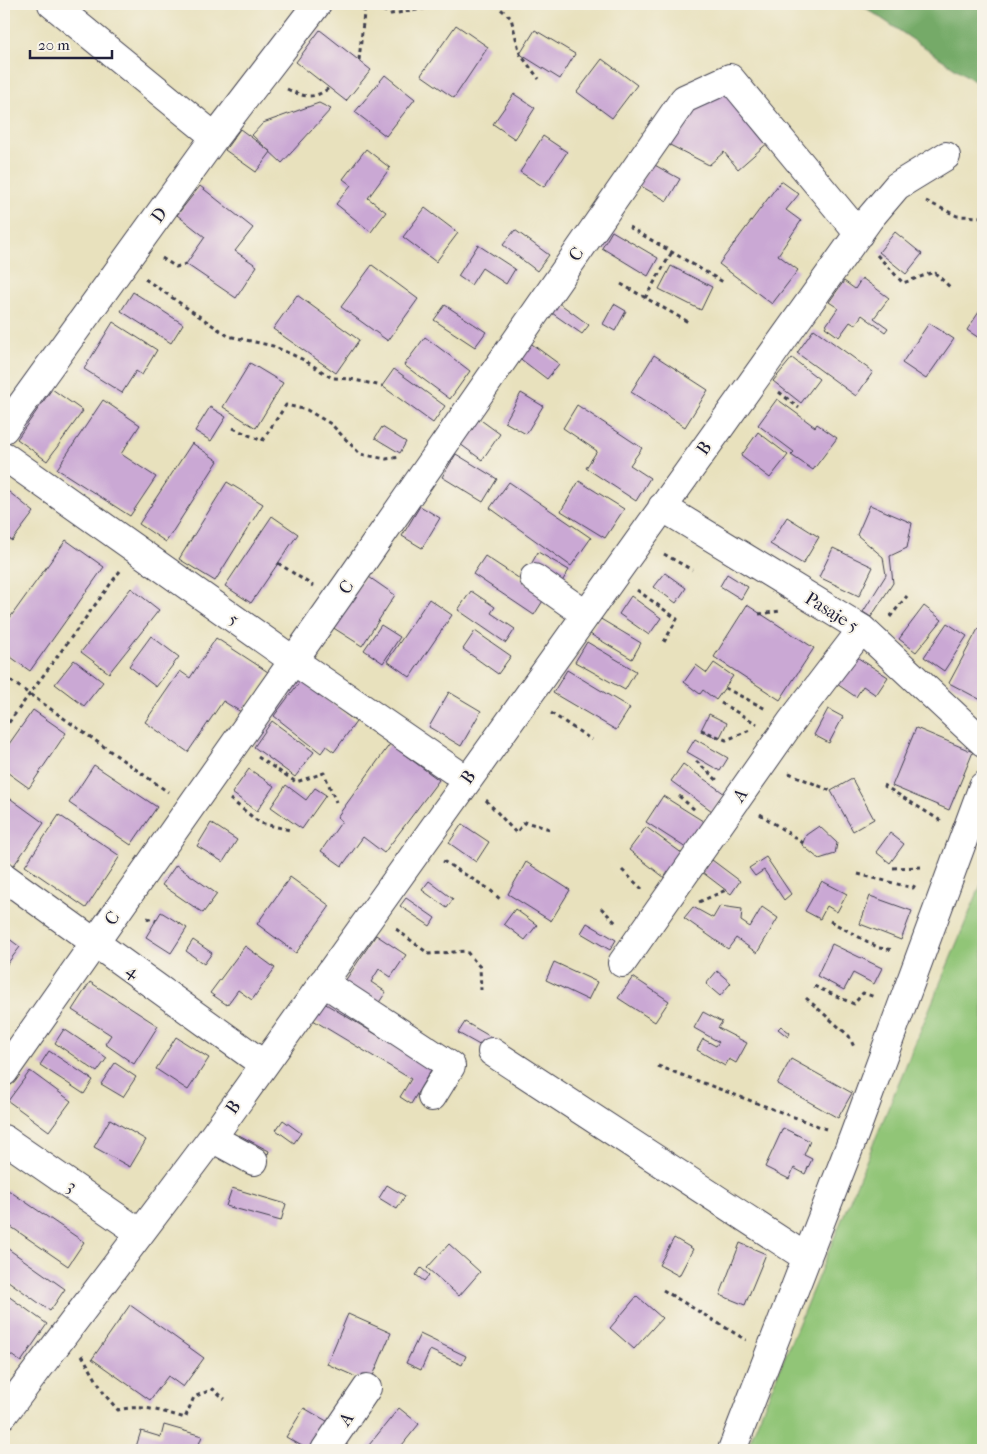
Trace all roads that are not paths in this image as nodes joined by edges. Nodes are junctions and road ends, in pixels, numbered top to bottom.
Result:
1 (52, 4) edge
2 (317, 4) edge
3 (215, 137) junction
4 (946, 156) dead end
5 (859, 234) junction
6 (4, 429) edge
7 (4, 456) edge
8 (662, 507) junction
9 (534, 578) dead end
10 (585, 614) junction
11 (862, 629) junction
12 (294, 661) junction
13 (983, 742) edge
14 (467, 780) junction
15 (983, 786) edge
16 (4, 877) edge
17 (94, 944) junction
18 (622, 963) dead end
19 (323, 982) junction
20 (492, 1052) dead end
21 (263, 1064) junction
22 (4, 1072) edge
23 (432, 1097) dead end
24 (212, 1138) junction
25 (4, 1139) edge
26 (254, 1161) dead end
27 (140, 1233) junction
28 (808, 1258) junction
29 (367, 1388) dead end
30 (4, 1414) edge
31 (324, 1450) edge
32 (732, 1450) edge

1 - 3 street
2 - 3 street, D
3 - 6 street, D
4 - 5 street, B
5 - 8 street, B
5 - 12 street, C
7 - 12 street, 5
8 - 10 street, B
8 - 11 street, Pasaje 5
9 - 10 street
10 - 14 street, B
11 - 13 street, Pasaje 5
11 - 18 street, A
12 - 14 street, 5
12 - 17 street, C
14 - 19 street, B
15 - 28 street
16 - 17 street, 4
17 - 21 street, 4
17 - 22 street, C
19 - 21 street, B
19 - 23 street
20 - 28 street
21 - 24 street, B
24 - 26 street
24 - 27 street, B
25 - 27 street, 3
27 - 30 street, B
28 - 32 street
29 - 31 street, A

